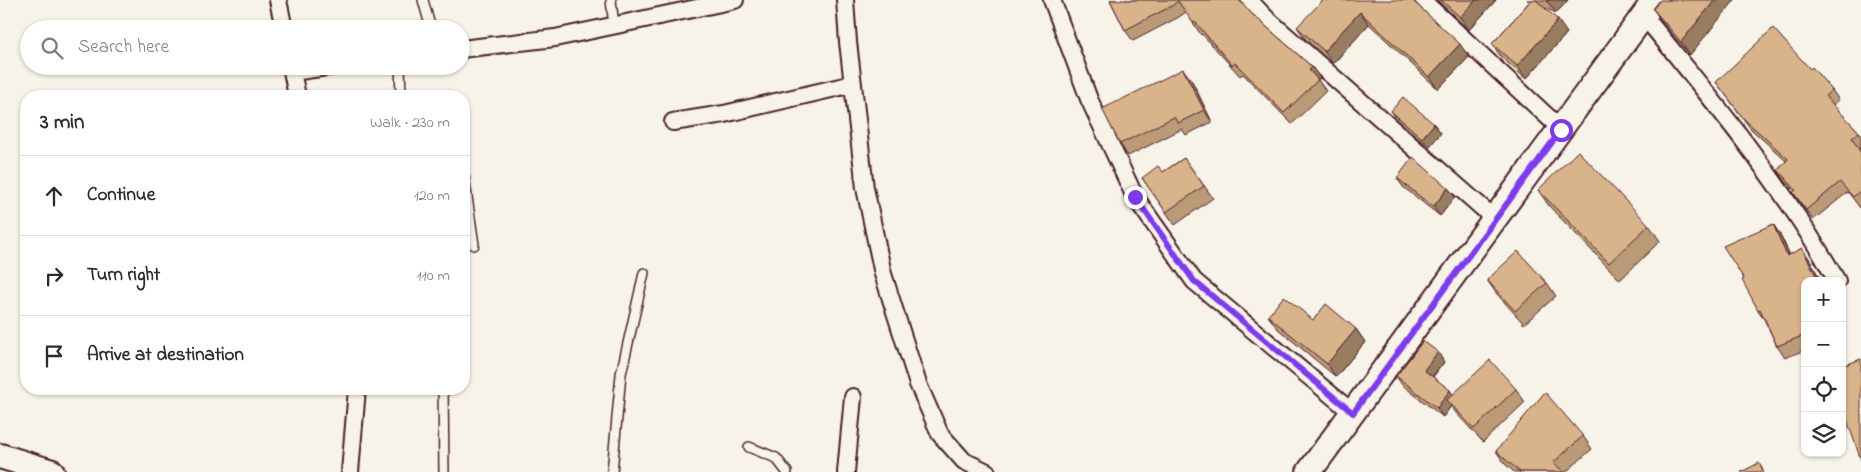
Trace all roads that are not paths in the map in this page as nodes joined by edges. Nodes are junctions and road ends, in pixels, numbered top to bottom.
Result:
1 (278, 0) edge
2 (423, 0) edge
3 (610, 0) edge
4 (735, 0) edge
5 (845, 0) edge
6 (1052, 0) edge
7 (1249, 0) edge
8 (1422, 0) edge
9 (1649, 8) edge
10 (282, 20) edge
11 (429, 20) edge
12 (614, 26) junction
13 (470, 48) edge
14 (293, 75) edge
15 (400, 75) edge
16 (853, 84) junction
17 (295, 90) edge
18 (401, 90) edge
19 (673, 122) dead end
20 (1561, 130) junction
21 (470, 217) edge
22 (1495, 220) junction
23 (474, 245) dead end
24 (644, 273) dead end
25 (1835, 277) edge
26 (356, 395) edge
27 (443, 395) edge
28 (853, 397) dead end
29 (1353, 413) junction
30 (749, 447) dead end
31 (0, 456) edge
32 (52, 472) edge
33 (350, 472) edge
34 (444, 472) edge
35 (612, 472) edge
36 (787, 472) edge
37 (846, 472) edge
38 (987, 472) edge
39 (1309, 472) edge

1 - 10 street
2 - 11 lane
3 - 12 lane
4 - 12 street
5 - 16 street
6 - 29 street
7 - 22 street
8 - 20 street
9 - 20 street
9 - 25 street
12 - 13 street
14 - 17 street
15 - 18 lane
16 - 19 street
16 - 38 street
20 - 22 street
21 - 23 lane
22 - 29 street
24 - 35 lane
26 - 33 street
27 - 34 lane
28 - 37 street
29 - 39 street
30 - 36 lane
31 - 32 street

